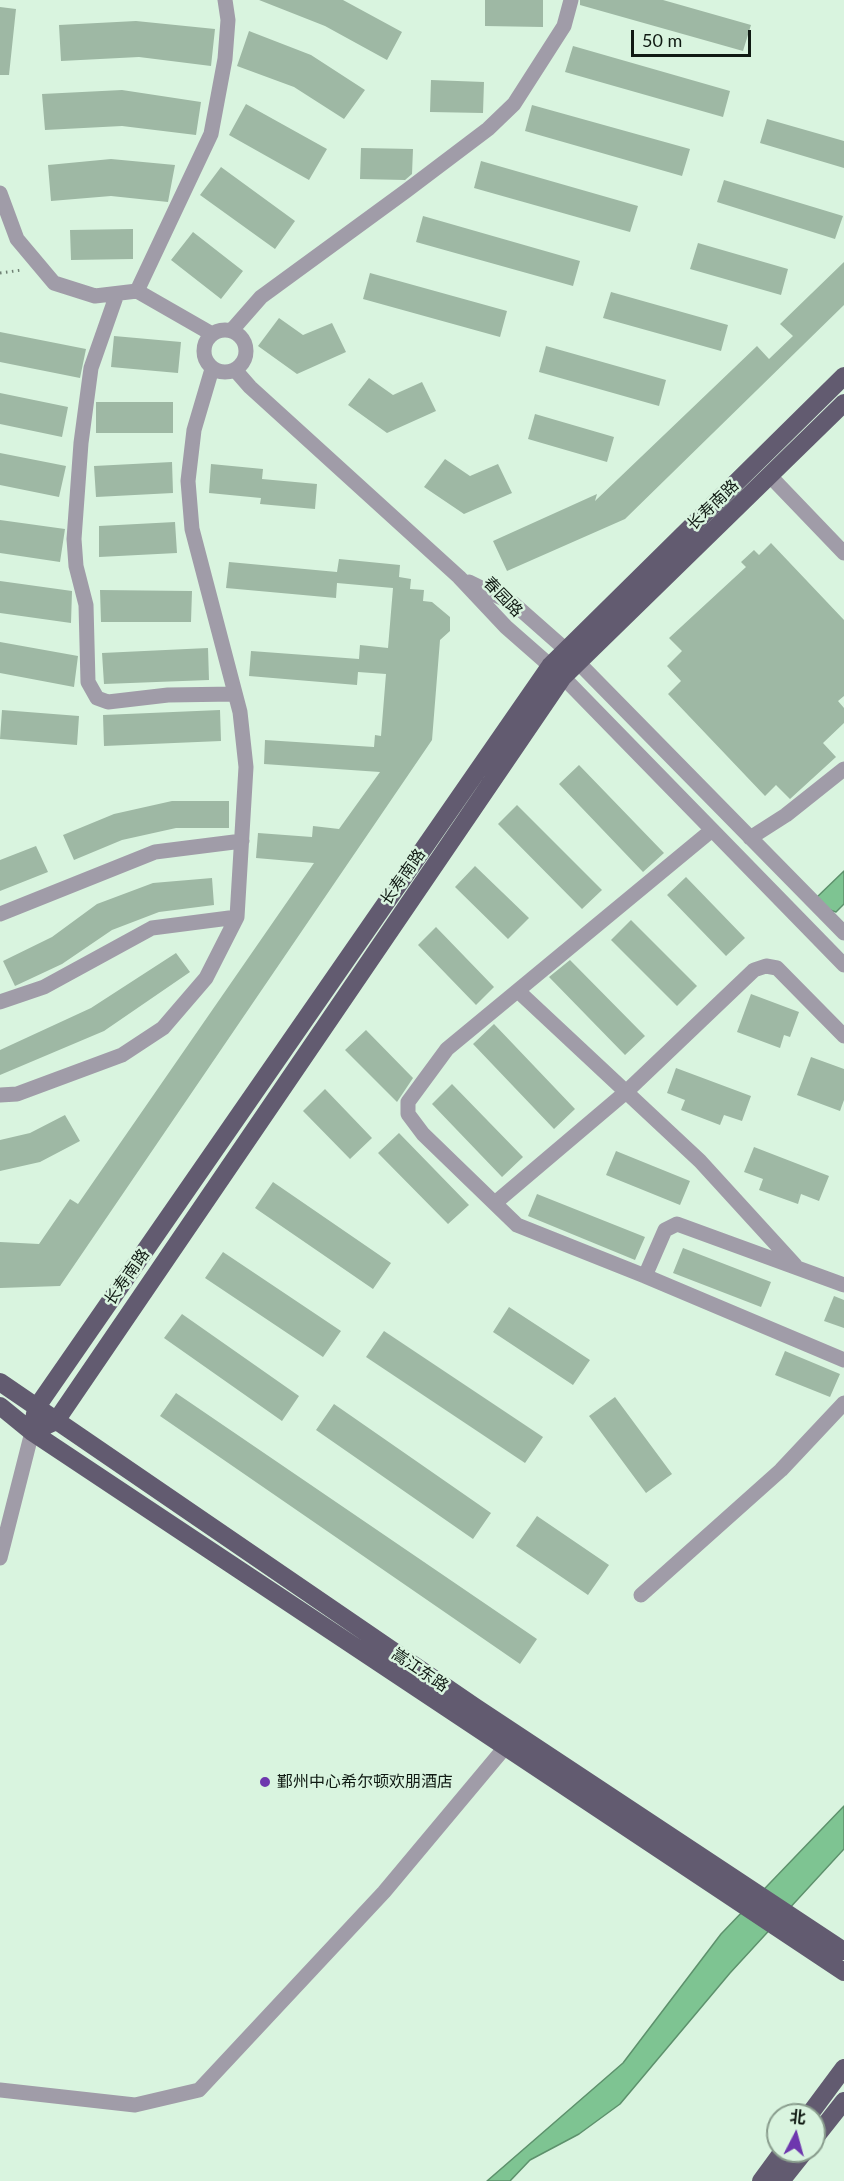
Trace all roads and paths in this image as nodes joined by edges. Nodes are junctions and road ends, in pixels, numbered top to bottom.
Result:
1 (225, 0) edge
2 (571, 0) edge
3 (0, 193) edge
4 (40, 267) junction
5 (0, 273) edge
6 (137, 291) junction
7 (117, 294) junction
8 (232, 330) junction
9 (212, 334) junction
10 (212, 369) junction
11 (236, 370) junction
12 (844, 376) edge
13 (844, 403) edge
14 (770, 476) junction
15 (844, 554) edge
16 (459, 577) junction
17 (571, 656) junction
18 (556, 671) junction
19 (235, 694) junction
20 (844, 769) edge
21 (712, 830) junction
22 (750, 838) junction
23 (242, 841) junction
24 (0, 914) edge
25 (237, 917) junction
26 (844, 933) edge
27 (844, 964) edge
28 (518, 991) junction
29 (0, 1002) edge
30 (844, 1036) edge
31 (626, 1092) junction
32 (0, 1095) edge
33 (495, 1203) junction
34 (797, 1268) junction
35 (645, 1276) junction
36 (844, 1285) edge
37 (844, 1360) edge
38 (0, 1382) edge
39 (844, 1402) edge
40 (0, 1406) edge
41 (36, 1408) junction
42 (56, 1421) junction
43 (32, 1432) junction
44 (0, 1558) edge
45 (641, 1595) dead end
46 (516, 1734) junction
47 (504, 1748) junction
48 (788, 1925) junction
49 (844, 1951) edge
50 (844, 1972) edge
51 (844, 2068) edge
52 (0, 2090) edge
53 (844, 2101) edge
54 (818, 2103) edge
55 (826, 2124) edge
56 (774, 2163) edge
57 (796, 2163) edge
58 (761, 2181) edge
59 (782, 2181) edge

1 - 6 street
2 - 8 street
3 - 4 street
4 - 5 path
4 - 7 street
6 - 7 street
6 - 9 street
7 - 19 street
8 - 9 street
8 - 11 street
9 - 10 street
10 - 11 street
10 - 19 street
11 - 16 street
12 - 17 main road, 长寿南路
13 - 14 main road, 长寿南路
14 - 15 street
14 - 17 main road, 长寿南路
16 - 17 street, 春园路
16 - 18 street, 春园路
17 - 18 main road, 长寿南路
17 - 22 street, 春园路
18 - 21 street, 春园路
18 - 41 main road, 长寿南路
18 - 42 main road, 长寿南路
19 - 23 street
20 - 22 street
21 - 27 street, 春园路
21 - 28 street
22 - 26 street, 春园路
23 - 24 street
23 - 25 street
25 - 29 street
25 - 32 street
28 - 31 street
28 - 33 street
30 - 31 street
31 - 33 street
31 - 34 street
33 - 35 street
34 - 35 street
34 - 36 street
35 - 37 street
38 - 41 main road, 嵩江东路
39 - 45 street
40 - 43 main road, 嵩江东路
41 - 42 main road, 嵩江东路
41 - 43 main road, 长寿南路
42 - 43 main road
42 - 46 main road, 嵩江东路
43 - 44 street, 长寿南路
43 - 47 main road, 嵩江东路
46 - 47 street
46 - 48 main road, 嵩江东路
47 - 48 main road, 嵩江东路
47 - 52 street
48 - 49 main road, 嵩江东路
48 - 50 main road, 嵩江东路
51 - 54 main road
53 - 55 main road
56 - 58 main road
57 - 59 main road

